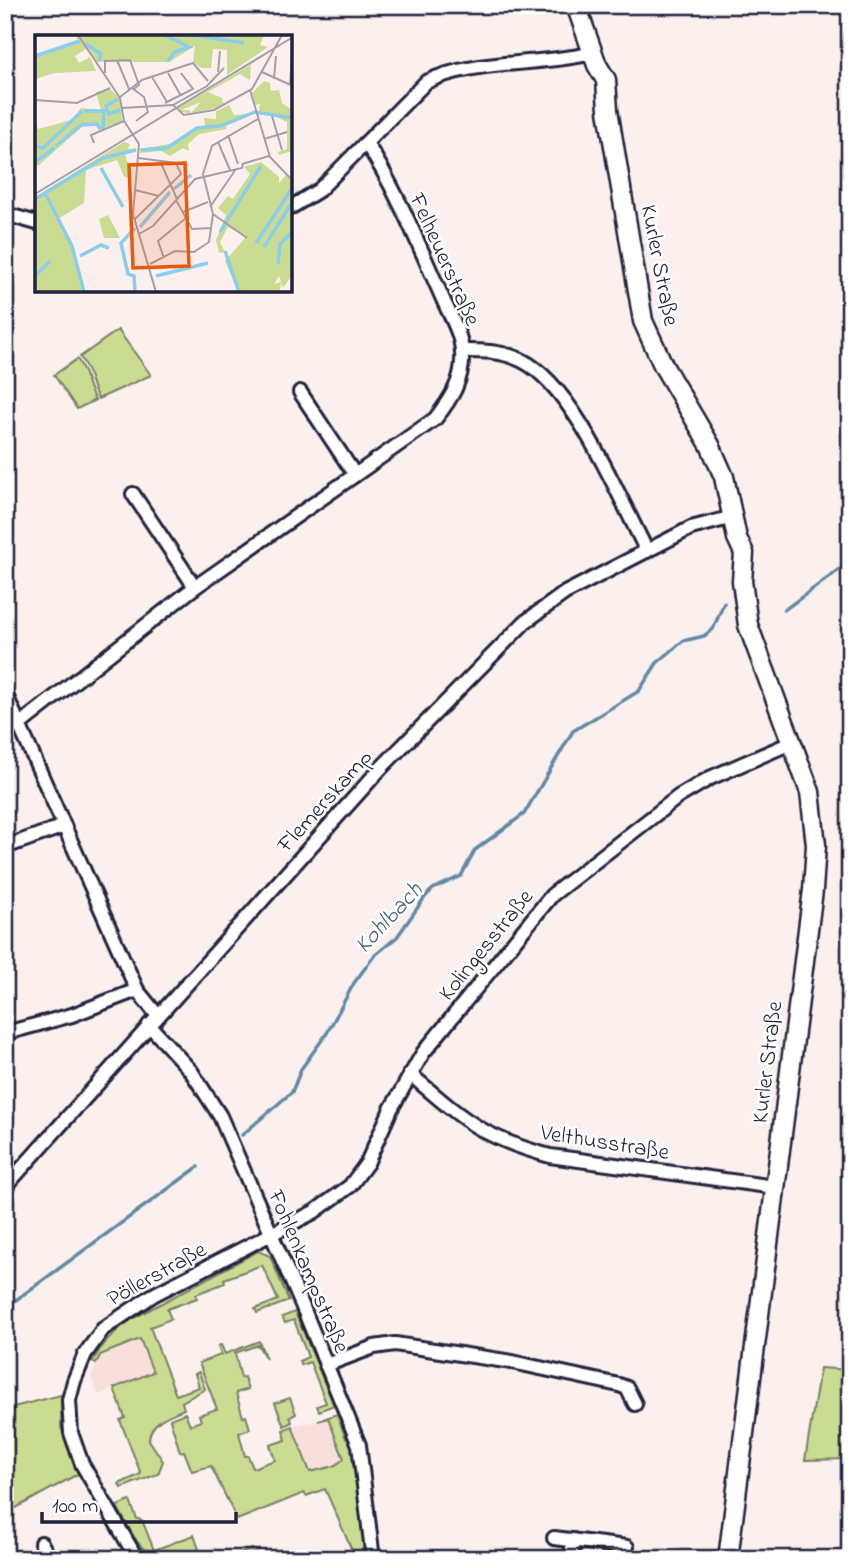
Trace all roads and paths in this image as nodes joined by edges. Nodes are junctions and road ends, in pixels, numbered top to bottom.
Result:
1 (576, 5) edge
2 (595, 59) junction
3 (366, 143) junction
4 (292, 207) edge
5 (5, 214) edge
6 (35, 222) edge
7 (463, 351) junction
8 (300, 392) dead end
9 (355, 475) junction
10 (133, 494) dead end
11 (733, 517) junction
12 (647, 551) junction
13 (195, 587) junction
14 (5, 693) edge
15 (19, 725) junction
16 (793, 742) junction
17 (64, 826) junction
18 (5, 848) edge
19 (137, 990) junction
20 (154, 1020) junction
21 (6, 1033) edge
22 (410, 1074) junction
23 (5, 1187) edge
24 (775, 1187) junction
25 (271, 1233) junction
26 (326, 1365) junction
27 (635, 1404) dead end
28 (554, 1538) dead end
29 (573, 1541) junction
30 (41, 1543) dead end
31 (627, 1547) dead end
32 (50, 1559) edge
33 (137, 1559) edge
34 (373, 1559) edge
35 (571, 1559) edge
36 (728, 1559) edge

1 - 2 main road, Kurler Straße
2 - 3 street
2 - 11 main road, Kurler Straße
3 - 4 street
3 - 7 street, Felheuerstraße
5 - 6 street
7 - 9 street, Felheuerstraße
7 - 12 street
8 - 9 street
9 - 13 street, Felheuerstraße
10 - 13 street
11 - 12 street, Flemerskamp
11 - 16 main road, Kurler Straße
12 - 20 street, Flemerskamp
13 - 15 street, Felheuerstraße
14 - 15 street, Fohlenkampstraße
15 - 17 street, Fohlenkampstraße
16 - 22 street, Kolingesstraße
16 - 24 main road, Kurler Straße
17 - 18 street
17 - 19 street, Fohlenkampstraße
19 - 20 street, Fohlenkampstraße
19 - 21 street
20 - 23 street, Flemerskamp
20 - 25 street, Fohlenkampstraße
22 - 24 street, Velthusstraße
22 - 25 street, Kolingesstraße
24 - 36 main road, Kurler Straße
25 - 26 street, Fohlenkampstraße
25 - 33 street, Pöllerstraße
26 - 27 street
26 - 34 street, Fohlenkampstraße
28 - 29 street
29 - 31 street
29 - 35 street
30 - 32 street

